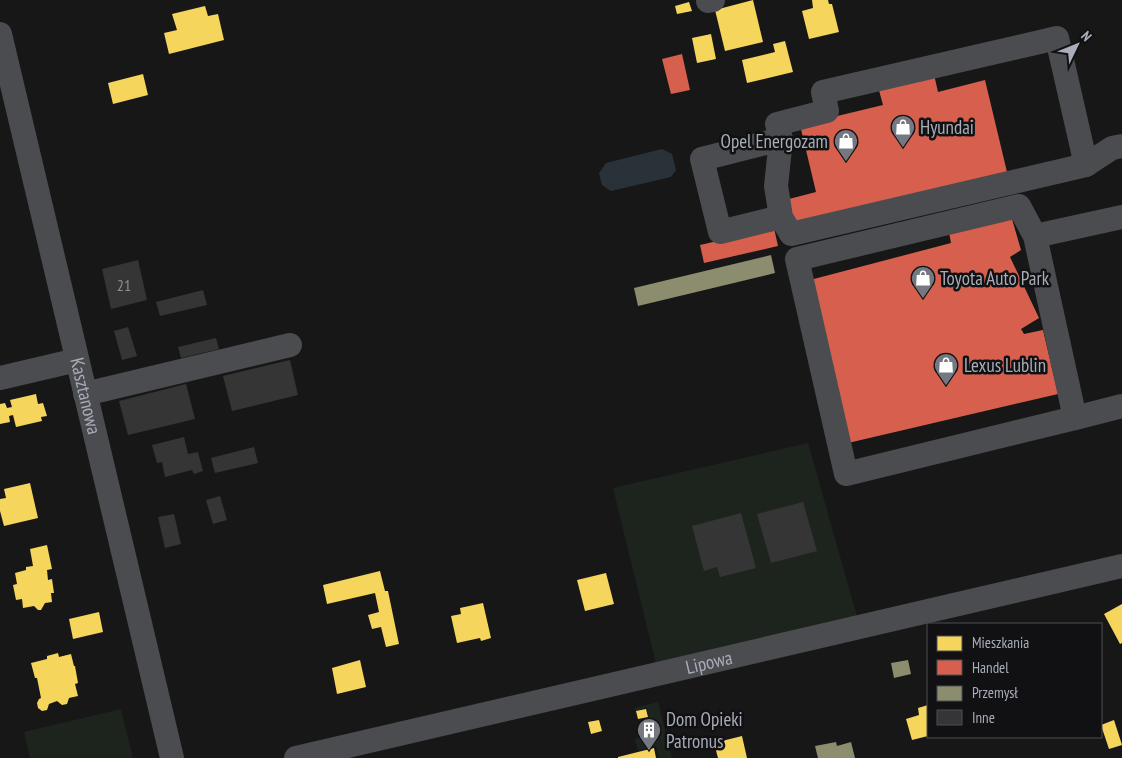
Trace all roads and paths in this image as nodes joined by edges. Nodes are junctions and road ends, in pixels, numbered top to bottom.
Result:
1 (0, 34) edge
2 (781, 139) junction
3 (1122, 146) edge
4 (1086, 165) junction
5 (781, 217) junction
6 (1122, 217) edge
7 (1035, 236) junction
8 (290, 345) dead end
9 (77, 360) junction
10 (0, 378) edge
11 (86, 394) junction
12 (1122, 406) edge
13 (1075, 418) junction
14 (1122, 566) edge
15 (172, 758) edge
16 (296, 758) edge

1 - 9 street, Kasztanowa
2 - 4 street
2 - 5 street
2 - 5 street
3 - 4 street
4 - 5 street
6 - 7 street
7 - 13 street
7 - 13 street
8 - 11 street
9 - 10 street
9 - 11 street, Kasztanowa
11 - 15 street, Kasztanowa
12 - 13 street
14 - 16 street, Lipowa

